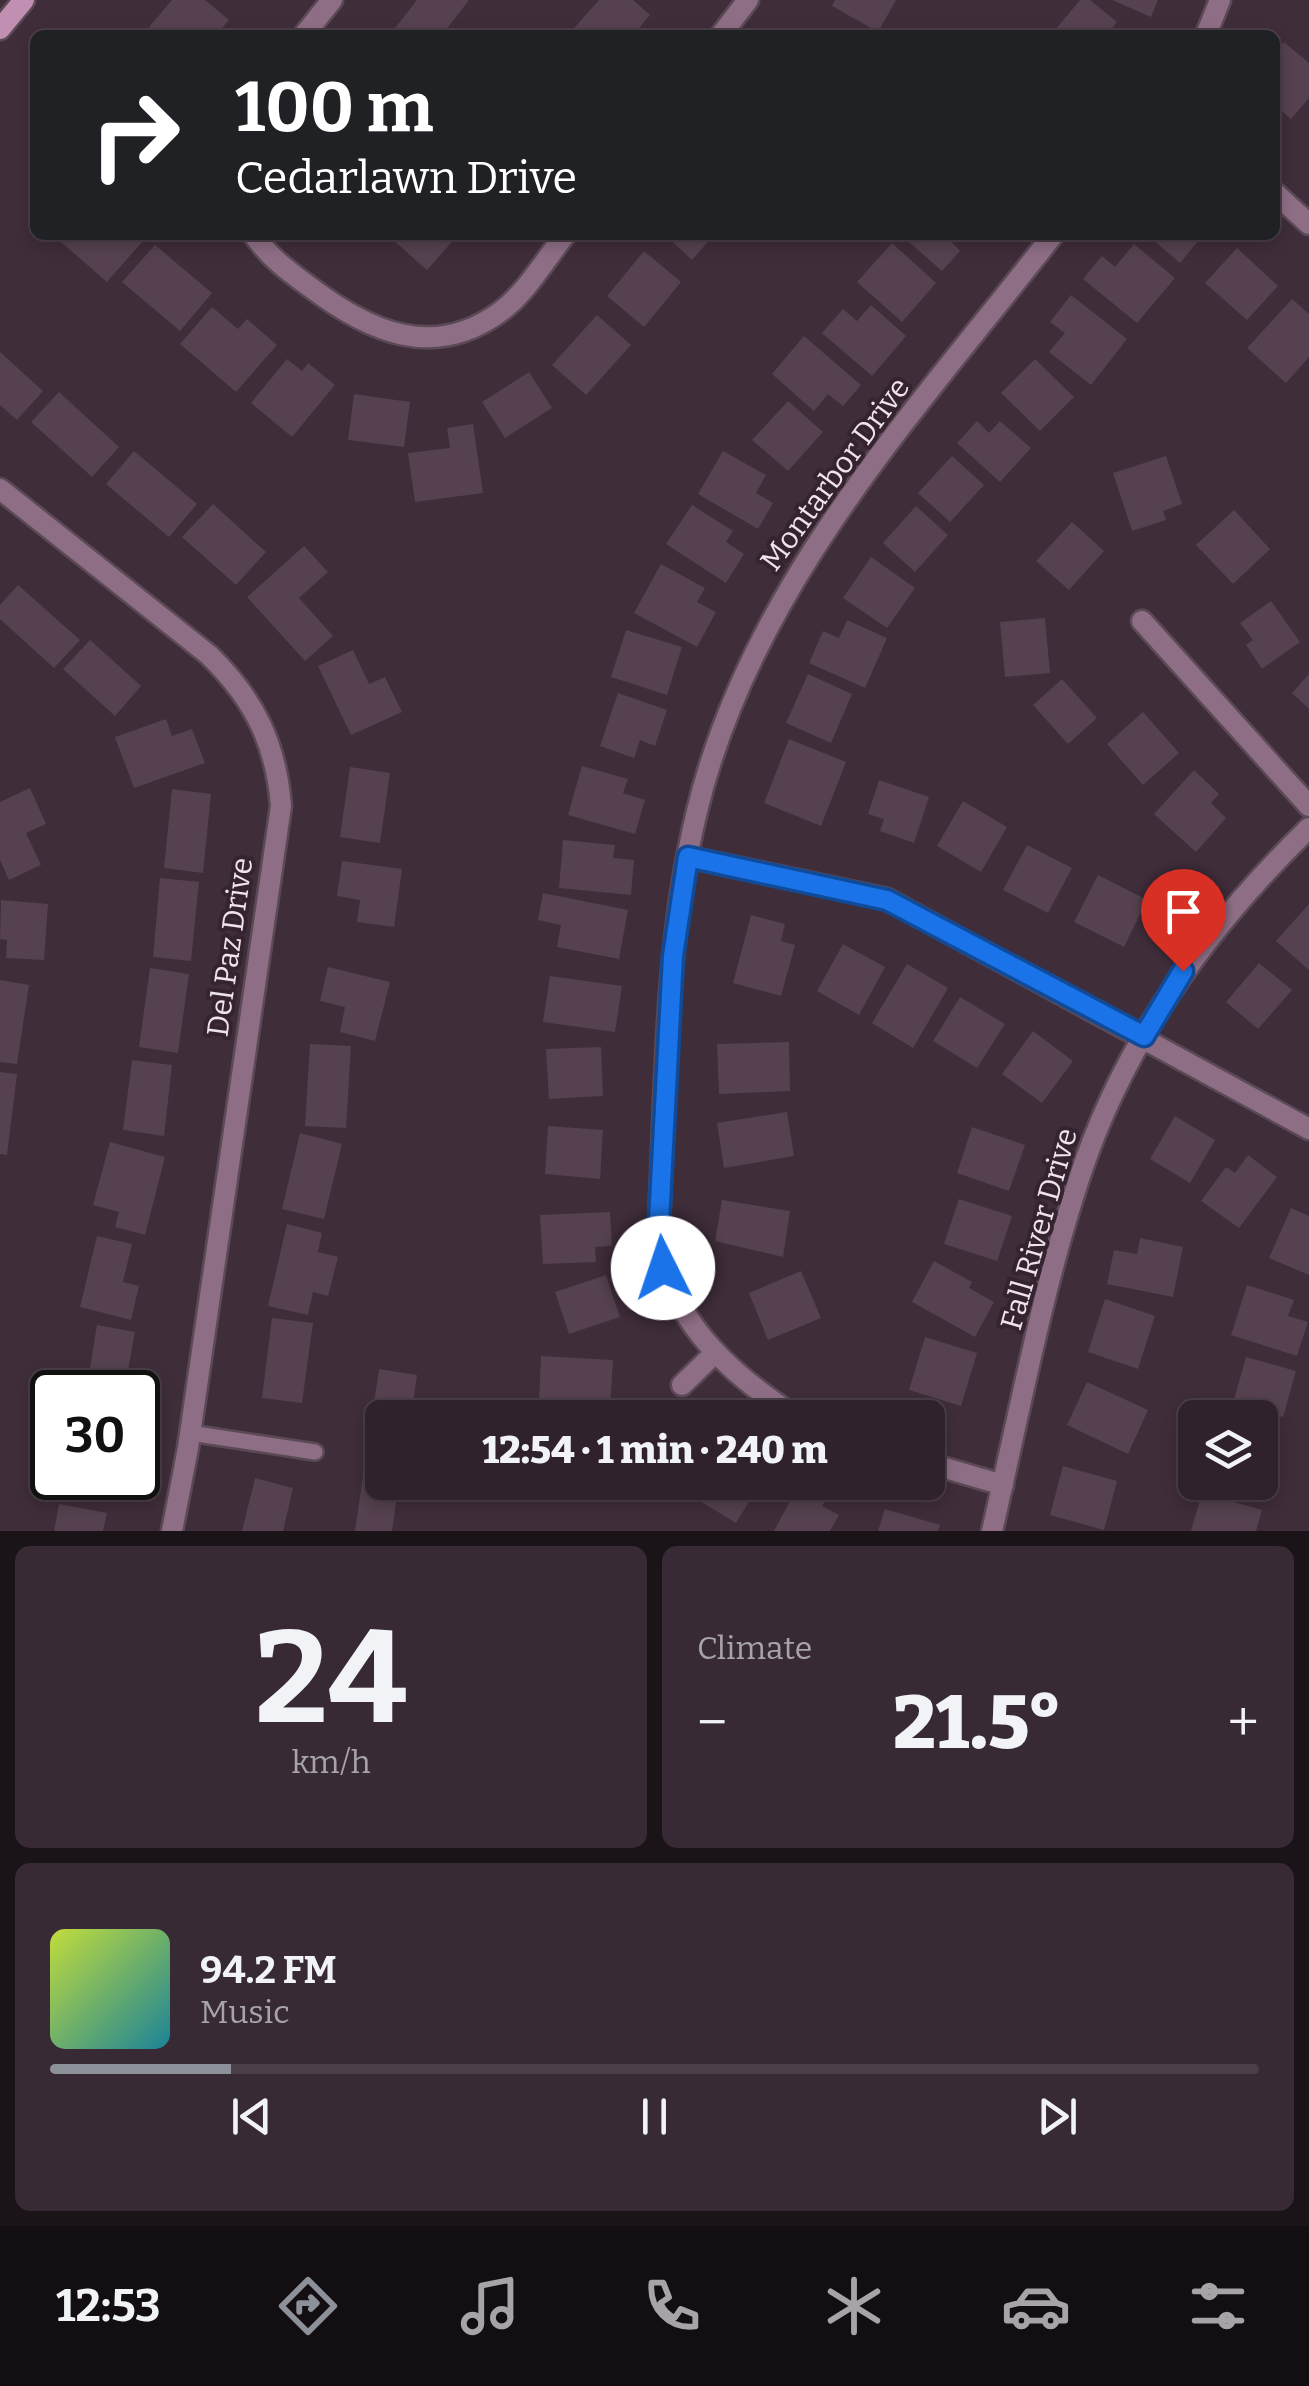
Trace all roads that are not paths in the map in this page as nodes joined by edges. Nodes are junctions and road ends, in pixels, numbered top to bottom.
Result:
1 (24, 0) edge
2 (332, 0) edge
3 (748, 0) edge
4 (1220, 0) edge
5 (0, 29) edge
6 (308, 30) edge
7 (725, 30) edge
8 (1208, 30) edge
9 (1280, 198) edge
10 (1309, 224) edge
11 (257, 240) edge
12 (561, 240) edge
13 (1050, 240) edge
14 (0, 490) edge
15 (1142, 620) dead end
16 (1309, 806) edge
17 (1309, 828) edge
18 (688, 857) junction
19 (1144, 1036) junction
20 (1309, 1129) edge
21 (716, 1354) junction
22 (682, 1385) dead end
23 (775, 1400) edge
24 (190, 1433) junction
25 (315, 1452) dead end
26 (945, 1468) edge
27 (1002, 1485) junction
28 (172, 1531) edge
29 (992, 1531) edge

1 - 5 street
2 - 6 street
3 - 7 street
4 - 8 street
9 - 10 street
11 - 12 street
13 - 18 street, Montarbor Drive
14 - 24 street, Del Paz Drive
15 - 16 street
17 - 19 street, Fall River Drive
18 - 19 street
18 - 21 street, Montarbor Drive
19 - 20 street
19 - 27 street, Fall River Drive
21 - 22 street
21 - 23 street, Montarbor Drive
24 - 25 lane
24 - 28 street, Del Paz Drive
26 - 27 street
27 - 29 street, Fall River Drive

